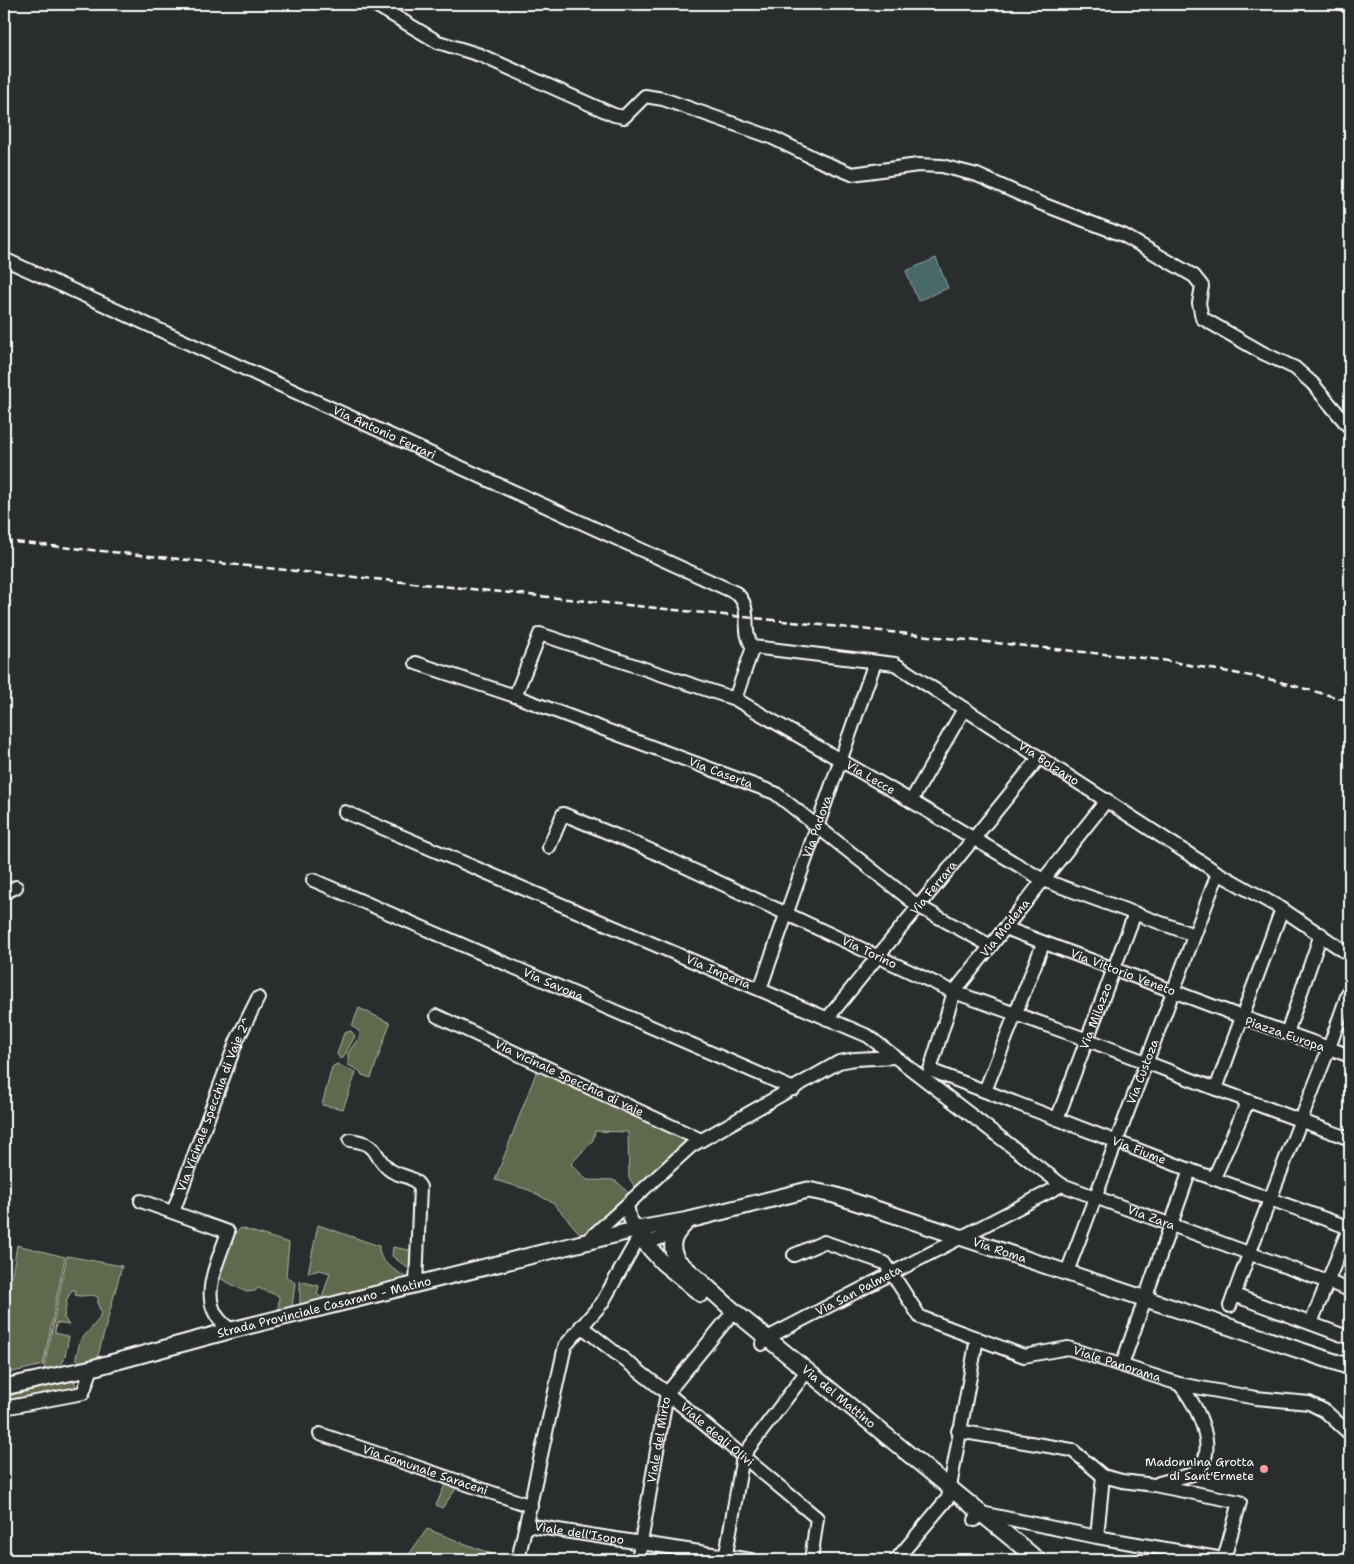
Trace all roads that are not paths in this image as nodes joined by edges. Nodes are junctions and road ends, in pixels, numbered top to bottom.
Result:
1 (374, 4) edge
2 (1344, 4) edge
3 (1350, 6) edge
4 (5, 259) edge
5 (1350, 428) edge
6 (754, 647) junction
7 (875, 662) junction
8 (416, 663) dead end
9 (515, 696) junction
10 (735, 699) junction
11 (964, 709) junction
12 (1039, 758) junction
13 (841, 759) junction
14 (1107, 800) junction
15 (911, 801) junction
16 (345, 812) dead end
17 (817, 826) junction
18 (974, 838) junction
19 (549, 847) dead end
20 (1218, 873) junction
21 (313, 880) dead end
22 (1043, 880) junction
23 (16, 887) dead end
24 (4, 893) edge
25 (918, 906) junction
26 (1282, 909) junction
27 (787, 912) junction
28 (1135, 913) junction
29 (1005, 928) junction
30 (1321, 934) junction
31 (1194, 935) junction
32 (1043, 944) junction
33 (991, 946) junction
34 (1350, 955) edge
35 (878, 956) junction
36 (1114, 971) junction
37 (1350, 988) edge
38 (760, 990) junction
39 (1173, 991) junction
40 (954, 992) junction
41 (258, 998) dead end
42 (1016, 1014) junction
43 (437, 1016) dead end
44 (1242, 1017) junction
45 (827, 1019) junction
46 (1287, 1034) junction
47 (1088, 1040) junction
48 (1329, 1048) junction
49 (1350, 1056) edge
50 (896, 1057) junction
51 (1146, 1064) junction
52 (930, 1070) joint
53 (794, 1089) junction
54 (1216, 1089) junction
55 (986, 1091) junction
56 (1248, 1101) junction
57 (1057, 1119) junction
58 (1301, 1121) junction
59 (1350, 1139) edge
60 (350, 1140) dead end
61 (701, 1140) junction
62 (1115, 1141) junction
63 (1190, 1170) junction
64 (1214, 1178) junction
65 (1062, 1185) junction
66 (1095, 1196) junction
67 (1271, 1199) junction
68 (141, 1201) dead end
69 (627, 1205) junction
70 (173, 1212) junction
71 (614, 1218) junction
72 (689, 1220) junction
73 (1171, 1224) junction
74 (1350, 1227) edge
75 (641, 1229) junction
76 (678, 1231) junction
77 (616, 1235) junction
78 (957, 1237) junction
79 (586, 1242) junction
80 (646, 1244) junction
81 (1250, 1252) junction
82 (794, 1255) dead end
83 (892, 1272) junction
84 (1067, 1272) junction
85 (1328, 1281) junction
86 (416, 1284) junction
87 (1350, 1290) edge
88 (1145, 1297) junction
89 (732, 1314) junction
90 (1312, 1323) junction
91 (581, 1326) junction
92 (232, 1330) junction
93 (977, 1338) junction
94 (1350, 1338) edge
95 (764, 1341) junction
96 (1122, 1365) junction
97 (1350, 1367) edge
98 (92, 1368) junction
99 (805, 1374) junction
100 (1179, 1384) junction
101 (4, 1387) edge
102 (1212, 1389) junction
103 (667, 1393) junction
104 (4, 1408) edge
105 (1198, 1412) junction
106 (958, 1431) junction
107 (320, 1434) dead end
108 (1350, 1434) edge
109 (743, 1456) junction
110 (1103, 1476) junction
111 (1154, 1484) junction
112 (948, 1492) junction
113 (531, 1506) junction
114 (978, 1516) junction
115 (526, 1525) junction
116 (1098, 1537) junction
117 (641, 1543) junction
118 (725, 1558) edge
119 (518, 1560) edge
120 (638, 1560) edge
121 (751, 1560) edge
122 (811, 1560) edge
123 (896, 1560) edge
124 (1025, 1560) edge
125 (1038, 1560) edge
126 (1226, 1560) edge

1 - 5 street
2 - 3 street
4 - 6 street, Via Antonio Ferrari
6 - 7 street, Via Bolzano
6 - 10 street
7 - 11 street, Via Bolzano
7 - 13 street, Via Padova
8 - 9 street, Via Caserta
9 - 10 street, Via Lecce
9 - 17 street, Via Caserta
10 - 13 street, Via Lecce
11 - 12 street, Via Bolzano
11 - 15 street
12 - 14 street, Via Bolzano
12 - 18 street, Via Ferrara
13 - 15 street, Via Lecce
13 - 17 street, Via Padova
14 - 20 street, Via Bolzano
14 - 22 street, Via Modena
15 - 18 street, Via Lecce
16 - 38 street, Via Imperia
17 - 25 street, Via Caserta
17 - 27 street, Via Padova
18 - 22 street, Via Lecce
18 - 25 street, Via Ferrara
19 - 27 street, Via Torino
20 - 26 street, Via Bolzano
20 - 31 street, Via Custoza
21 - 53 street, Via Savona
22 - 28 street, Via Lecce
22 - 29 street, Via Modena
23 - 24 street
25 - 33 street, Via Caserta
25 - 35 street, Via Ferrara
26 - 30 street, Via Bolzano
26 - 44 street
27 - 35 street, Via Torino
27 - 38 street, Via Padova
28 - 31 street, Via Lecce
28 - 36 street, Via Milazzo
29 - 32 street, Via Vittorio Veneto
29 - 33 street, Via Modena
30 - 34 street, Via Bolzano
30 - 46 street
31 - 39 street, Via Custoza
32 - 36 street, Via Vittorio Veneto
32 - 42 street
33 - 40 street, Via Modena
35 - 40 street, Via Torino
35 - 45 street, Via Ferrara
36 - 39 street, Via Vittorio Veneto
36 - 47 street, Via Milazzo
37 - 48 street
38 - 45 street, Via Imperia
39 - 44 street, Via Vittorio Veneto
39 - 51 street, Via Custoza
40 - 42 street, Via Torino
40 - 52 street, Via Modena
41 - 70 street, Via Vicinale Specchia di Vaje 2^
42 - 47 street, Via Torino
42 - 55 street
43 - 61 street, Via vicinale Specchia di vaje
44 - 46 street, Piazza Europa
44 - 54 street, Piazza Europa
45 - 50 street, Via Imperia
46 - 48 street, Piazza Europa
47 - 51 street, Via Torino
47 - 57 street, Via Milazzo
48 - 49 street
48 - 58 street, Piazza Europa
50 - 53 street
50 - 65 street, Via Imperia
51 - 54 street, Via Torino
51 - 62 street, Via Custoza
52 - 55 street, Via Fiume
53 - 61 street
54 - 56 street
55 - 57 street, Via Fiume
56 - 58 street
56 - 64 street
57 - 62 street, Via Fiume
58 - 59 street
58 - 67 street, Piazza Europa
60 - 86 street
61 - 69 street
62 - 63 street, Via Fiume
62 - 66 street, Via Custoza
63 - 64 street, Via Fiume
63 - 73 street
64 - 67 street, Via Fiume
65 - 66 street, Via Zara
65 - 78 street
66 - 73 street, Via Zara
66 - 84 street, Via Custoza
67 - 74 street, Via Fiume
67 - 81 street, Piazza Europa
68 - 70 street
69 - 71 street
69 - 75 street
69 - 77 street
70 - 92 street
71 - 77 street
71 - 79 street
72 - 75 main road, Via Roma
72 - 76 main road
72 - 78 main road, Via Roma
73 - 81 street, Via Zara
73 - 88 street
74 - 85 street
75 - 77 main road, Strada Provinciale Casarano - Matino
75 - 80 main road
75 - 91 street
76 - 80 street
76 - 89 main road, Via del Mattino
77 - 79 main road, Strada Provinciale Casarano - Matino
78 - 83 street, Via San Palmeta
78 - 84 main road, Via Roma
79 - 86 main road, Strada Provinciale Casarano - Matino
80 - 89 main road, Via del Mattino
81 - 85 street, Via Zara
81 - 90 street, Piazza Europa
82 - 83 street, Viale Panorama
83 - 93 street, Viale Panorama
83 - 95 street, Via San Palmeta
84 - 88 main road, Via Roma
85 - 87 street, Via Zara
85 - 90 street
86 - 92 main road, Strada Provinciale Casarano - Matino
88 - 96 street
88 - 97 main road, Via Roma
89 - 95 main road, Via del Mattino
89 - 103 street, Viale del Mirto
90 - 94 street
91 - 103 street, Viale degli Olivi
91 - 113 street
92 - 98 main road, Strada Provinciale Casarano - Matino
93 - 96 street, Viale Panorama
93 - 106 street
95 - 99 main road, Via del Mattino
96 - 100 street, Viale Panorama
98 - 101 main road, Strada Provinciale Casarano - Matino
98 - 104 street
99 - 109 street
99 - 112 main road, Via del Mattino
100 - 102 street, Viale Panorama
100 - 105 street
102 - 105 street
102 - 108 street, Viale Panorama
103 - 109 street, Viale degli Olivi
103 - 117 street, Viale del Mirto
105 - 111 street
106 - 110 street
106 - 112 street
107 - 113 street, Via comunale Saraceni
109 - 118 street
109 - 122 street, Viale degli Olivi
110 - 111 street
110 - 116 street
111 - 126 street
112 - 114 main road, Via del Mattino
112 - 123 street
113 - 115 street
114 - 116 street
114 - 124 main road, Via del Mattino
114 - 125 main road, Via del Mattino
115 - 117 street, Viale dell'Isopo
115 - 119 street
116 - 126 street
117 - 118 street, Viale dell'Isopo
117 - 120 street, Viale del Mirto
118 - 121 street, Viale dell'Isopo

